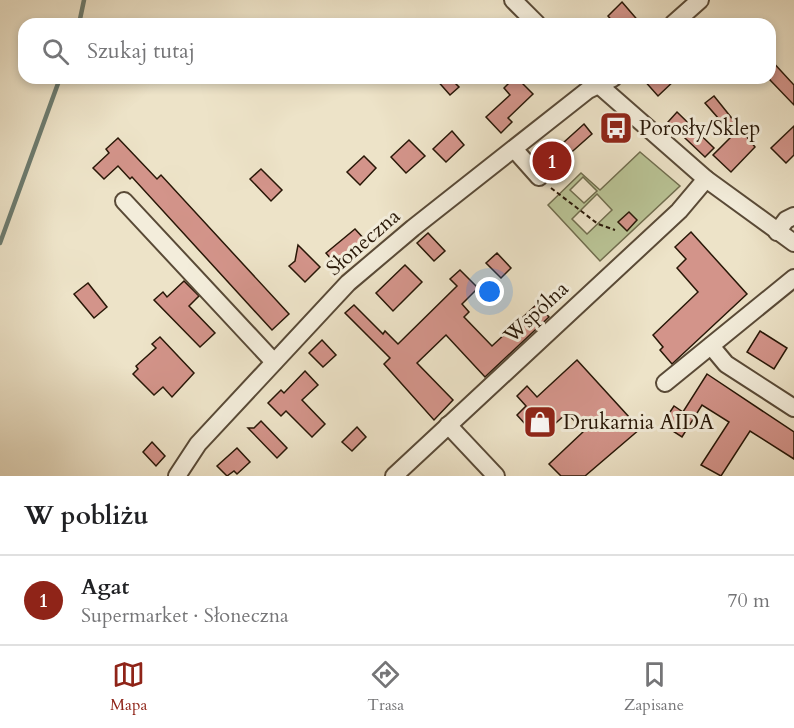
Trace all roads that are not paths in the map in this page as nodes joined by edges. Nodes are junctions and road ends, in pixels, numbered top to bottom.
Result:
1 (513, 0) edge
2 (700, 0) edge
3 (531, 18) edge
4 (680, 18) edge
5 (596, 84) edge
6 (605, 84) edge
7 (514, 149) junction
8 (539, 177) road end
9 (706, 179) junction
10 (124, 201) dead end
11 (794, 216) edge
12 (777, 232) junction
13 (794, 243) edge
14 (794, 278) edge
15 (711, 346) junction
16 (274, 362) junction
17 (665, 382) dead end
18 (794, 408) edge
19 (448, 425) junction
20 (177, 476) edge
21 (394, 476) edge
22 (496, 476) edge

1 - 3 street
2 - 4 street
5 - 7 street, Słoneczna
6 - 9 street
7 - 8 street
7 - 16 street, Słoneczna
9 - 12 street
9 - 19 street, Wspólna
10 - 16 street
11 - 12 street
12 - 13 street
14 - 15 street
15 - 17 street
15 - 18 street
16 - 20 street, Słoneczna
19 - 21 street, Wspólna
19 - 22 street

